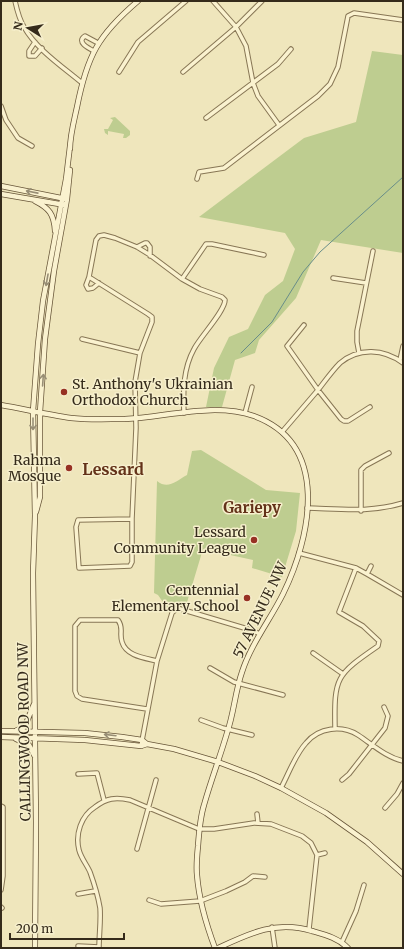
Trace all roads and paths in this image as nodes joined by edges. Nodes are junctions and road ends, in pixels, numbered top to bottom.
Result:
1 (15, 1) edge
2 (138, 1) edge
3 (186, 1) edge
4 (213, 1) edge
5 (262, 1) edge
6 (403, 20) edge
7 (236, 28) junction
8 (35, 42) junction
9 (98, 43) junction
10 (42, 48) junction
11 (291, 49) dead end
12 (94, 51) junction
13 (119, 72) dead end
14 (183, 72) dead end
15 (82, 83) junction
16 (253, 83) junction
17 (1, 106) edge
18 (206, 118) dead end
19 (6, 120) junction
20 (1, 123) edge
21 (279, 125) junction
22 (32, 146) dead end
23 (197, 179) dead end
24 (1, 186) edge
25 (1, 194) edge
26 (65, 199) junction
27 (31, 200) junction
28 (64, 205) junction
29 (54, 242) junction
30 (137, 247) junction
31 (373, 252) dead end
32 (150, 256) junction
33 (264, 256) dead end
34 (89, 277) junction
35 (333, 278) dead end
36 (182, 279) junction
37 (99, 283) junction
38 (366, 283) junction
39 (304, 325) dead end
40 (82, 339) dead end
41 (403, 346) edge
42 (140, 353) junction
43 (359, 353) junction
44 (402, 361) edge
45 (252, 387) dead end
46 (318, 390) junction
47 (1, 405) edge
48 (370, 407) dead end
49 (33, 411) junction
50 (40, 412) junction
51 (184, 413) junction
52 (245, 413) junction
53 (135, 418) junction
54 (282, 432) junction
55 (389, 453) dead end
56 (403, 503) edge
57 (307, 508) junction
58 (362, 511) junction
59 (35, 516) junction
60 (132, 520) junction
61 (299, 553) junction
62 (371, 566) dead end
63 (356, 568) junction
64 (367, 574) junction
65 (403, 595) edge
66 (260, 634) junction
67 (313, 653) dead end
68 (157, 661) junction
69 (210, 668) dead end
70 (343, 674) junction
71 (238, 684) junction
72 (283, 695) dead end
73 (35, 701) junction
74 (384, 707) dead end
75 (147, 709) junction
76 (201, 720) dead end
77 (335, 728) junction
78 (228, 729) junction
79 (1, 731) edge
80 (12, 731) junction
81 (35, 732) junction
82 (252, 734) dead end
83 (1, 737) edge
84 (9, 737) junction
85 (35, 738) junction
86 (142, 740) junction
87 (147, 744) junction
88 (372, 745) junction
89 (141, 746) junction
90 (403, 761) edge
91 (218, 762) junction
92 (35, 765) junction
93 (78, 774) dead end
94 (156, 780) dead end
95 (342, 780) dead end
96 (403, 782) edge
97 (281, 788) junction
98 (104, 800) junction
99 (2, 807) edge
100 (148, 808) junction
101 (385, 808) dead end
102 (257, 814) dead end
103 (258, 823) junction
104 (199, 829) junction
105 (137, 849) dead end
106 (325, 853) dead end
107 (317, 855) junction
108 (403, 874) edge
109 (265, 877) dead end
110 (364, 885) dead end
111 (1, 890) edge
112 (96, 891) junction
113 (78, 894) dead end
114 (149, 900) dead end
115 (200, 901) junction
116 (272, 927) junction
117 (308, 929) junction
118 (342, 942) junction
119 (78, 946) dead end
120 (35, 948) edge
121 (99, 948) edge
122 (216, 948) edge
123 (275, 948) edge
124 (348, 948) edge

1 - 8 street
2 - 9 main road, CALLINGWOOD ROAD NW
3 - 13 street
4 - 7 street
5 - 7 street
6 - 21 street
7 - 14 street
7 - 16 street
8 - 10 street
8 - 10 street
9 - 12 main road, CALLINGWOOD ROAD NW
9 - 12 street
10 - 15 street
11 - 16 street
12 - 15 main road, CALLINGWOOD ROAD NW
15 - 26 main road, CALLINGWOOD ROAD NW
16 - 18 street
16 - 21 street
17 - 19 street
19 - 20 street
19 - 22 street
21 - 23 street
26 -> 24 main road
25 - 27 main road
26 - 28 main road, CALLINGWOOD ROAD NW
27 - 28 main road
27 - 29 main road
28 - 29 main road, CALLINGWOOD ROAD NW
50 -> 28 main road, CALLINGWOOD ROAD NW
29 -> 49 main road, CALLINGWOOD ROAD NW
30 - 32 street
30 - 32 street
30 - 34 street
31 - 38 street
32 - 36 street
33 - 36 street
34 - 37 street
34 - 37 street
35 - 38 street
36 - 51 street
37 - 42 street
38 - 43 street
39 - 46 street
40 - 42 street
41 - 44 street
42 - 53 street
43 - 44 street
43 - 46 street
45 - 52 street
46 - 48 street
46 - 54 street
47 - 49 main road, 57 AVENUE NW
49 - 50 main road, 57 AVENUE NW
49 -> 59 main road, CALLINGWOOD ROAD NW
50 - 53 main road, 57 AVENUE NW
50 - 59 main road, CALLINGWOOD ROAD NW
51 - 52 main road, 57 AVENUE NW
51 - 53 main road, 57 AVENUE NW
52 - 54 main road, 57 AVENUE NW
53 - 60 street
54 - 57 main road, 57 AVENUE NW
55 - 58 street
56 - 58 street
57 - 58 street
57 - 61 main road, 57 AVENUE NW
59 - 73 main road, CALLINGWOOD ROAD NW
60 - 60 street
61 - 63 street
61 - 66 main road, 57 AVENUE NW
62 - 64 street
63 - 64 street
63 - 70 street
64 - 65 street
66 - 68 street
66 - 71 main road, 57 AVENUE NW
67 - 70 street
68 - 75 street
68 - 75 street
69 - 71 street
70 - 77 street
71 - 72 street
71 - 78 main road, 57 AVENUE NW
73 - 80 main road
73 - 81 main road, CALLINGWOOD ROAD NW
74 - 88 street
75 - 86 street
76 - 78 street
77 - 88 street
77 - 97 street
78 - 82 street
78 - 91 main road, 57 AVENUE NW
79 - 80 main road
80 - 81 main road
81 - 85 main road, CALLINGWOOD ROAD NW
86 -> 81 main road
83 - 84 main road
84 - 85 main road
84 - 92 main road
85 - 89 main road
85 - 92 main road, CALLINGWOOD ROAD NW
86 - 87 main road
86 - 89 street
87 - 89 main road
87 - 91 main road
88 - 90 street
88 - 95 street
91 - 97 main road
91 - 104 main road, 57 AVENUE NW
92 - 120 main road, CALLINGWOOD ROAD NW
93 - 98 street
94 - 100 street
96 - 101 street
97 - 108 main road
98 - 100 street
98 - 112 street
99 - 111 street
100 - 104 street
100 - 105 street
102 - 103 street
103 - 104 street
103 - 107 street
104 - 115 main road, 57 AVENUE NW
106 - 107 street
107 - 117 street
109 - 115 street
110 - 118 street
112 - 113 street
112 - 121 street
114 - 115 street
115 - 122 main road, 57 AVENUE NW
116 - 117 main road
116 - 122 main road
116 - 123 street
117 - 118 main road
118 - 124 main road
119 - 121 street

